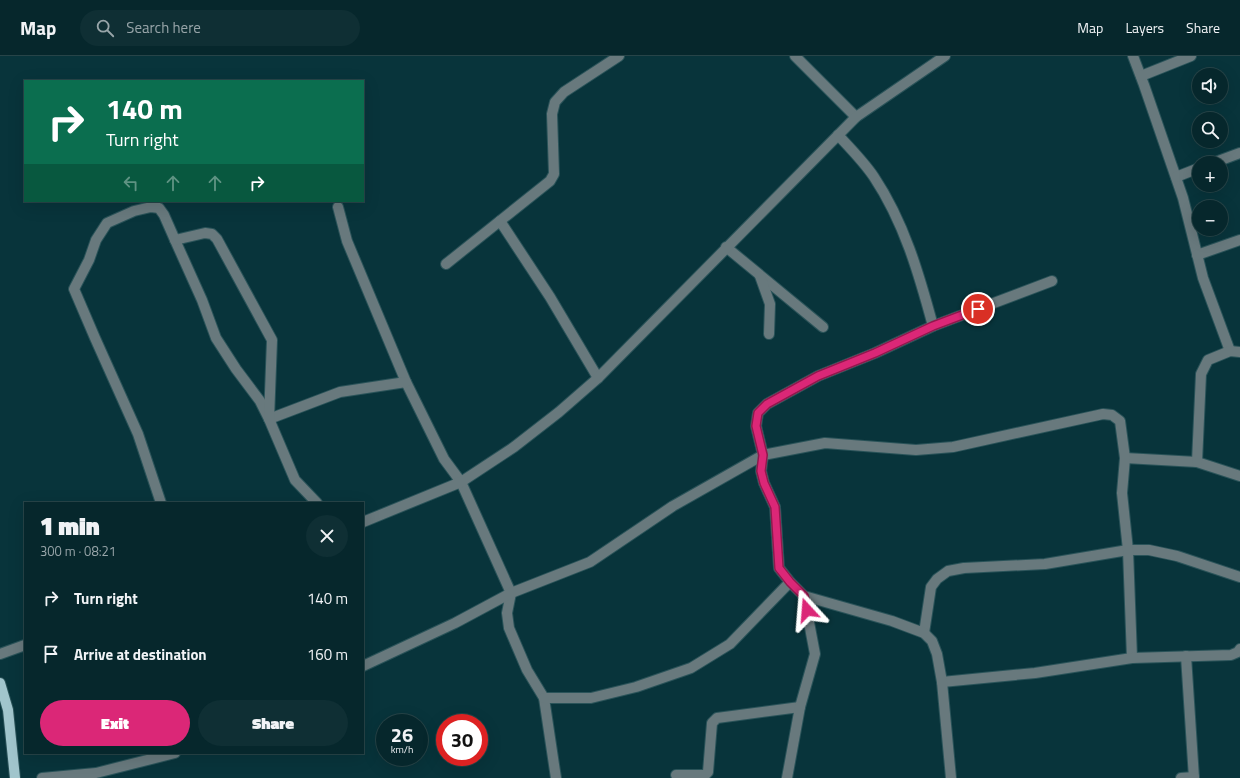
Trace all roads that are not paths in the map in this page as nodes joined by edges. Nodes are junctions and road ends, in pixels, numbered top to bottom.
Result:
1 (619, 56) edge
2 (796, 56) edge
3 (945, 56) edge
4 (1133, 56) edge
5 (1191, 56) edge
6 (1141, 76) junction
7 (856, 117) junction
8 (838, 134) junction
9 (1240, 153) edge
10 (1228, 157) edge
11 (1192, 171) edge
12 (1176, 177) junction
13 (338, 207) dead end
14 (500, 221) junction
15 (175, 240) junction
16 (1240, 240) edge
17 (726, 247) junction
18 (1197, 255) junction
19 (446, 264) dead end
20 (760, 276) junction
21 (1052, 281) dead end
22 (933, 326) junction
23 (823, 327) dead end
24 (769, 334) dead end
25 (1235, 351) edge
26 (598, 378) junction
27 (406, 382) junction
28 (269, 418) junction
29 (763, 455) junction
30 (1125, 458) junction
31 (1197, 462) junction
32 (1240, 476) edge
33 (461, 482) junction
34 (161, 502) edge
35 (316, 502) edge
36 (364, 522) edge
37 (1128, 550) junction
38 (1240, 577) edge
39 (790, 582) junction
40 (511, 593) junction
41 (804, 596) junction
42 (924, 633) junction
43 (24, 645) edge
44 (1240, 649) edge
45 (0, 654) edge
46 (1186, 656) junction
47 (1132, 658) junction
48 (364, 666) edge
49 (942, 682) junction
50 (0, 683) edge
51 (544, 698) junction
52 (800, 707) junction
53 (171, 754) edge
54 (676, 775) dead end
55 (1194, 777) edge
56 (15, 778) edge
57 (42, 778) edge
58 (556, 778) edge
59 (787, 778) edge
60 (951, 778) edge
61 (1181, 778) edge

1 - 14 street
2 - 7 street
3 - 7 street
4 - 6 street
5 - 6 street
6 - 12 street
7 - 8 street
8 - 17 street
8 - 22 street
9 - 10 street
11 - 12 street
12 - 18 street
13 - 27 street
14 - 19 street
14 - 26 street
15 - 28 street
15 - 28 street
15 - 34 street
16 - 18 street
17 - 20 street
17 - 26 street
18 - 25 street
20 - 23 street
20 - 24 street
21 - 22 street
22 - 29 street
25 - 31 street
26 - 33 street
27 - 28 street
27 - 33 street
28 - 35 street
29 - 30 street
29 - 39 street
29 - 40 street
30 - 31 street
30 - 37 street
31 - 32 street
33 - 36 street
33 - 40 street
37 - 38 street
37 - 42 street
37 - 47 street
39 - 41 street
39 - 51 street
40 - 48 street
40 - 51 street
41 - 42 street
41 - 52 street
42 - 49 street
43 - 45 street
44 - 46 street
46 - 47 street
46 - 55 street
47 - 49 street
49 - 60 street
50 - 56 main road
51 - 58 street
52 - 54 street
52 - 59 street
53 - 57 street
55 - 61 street

